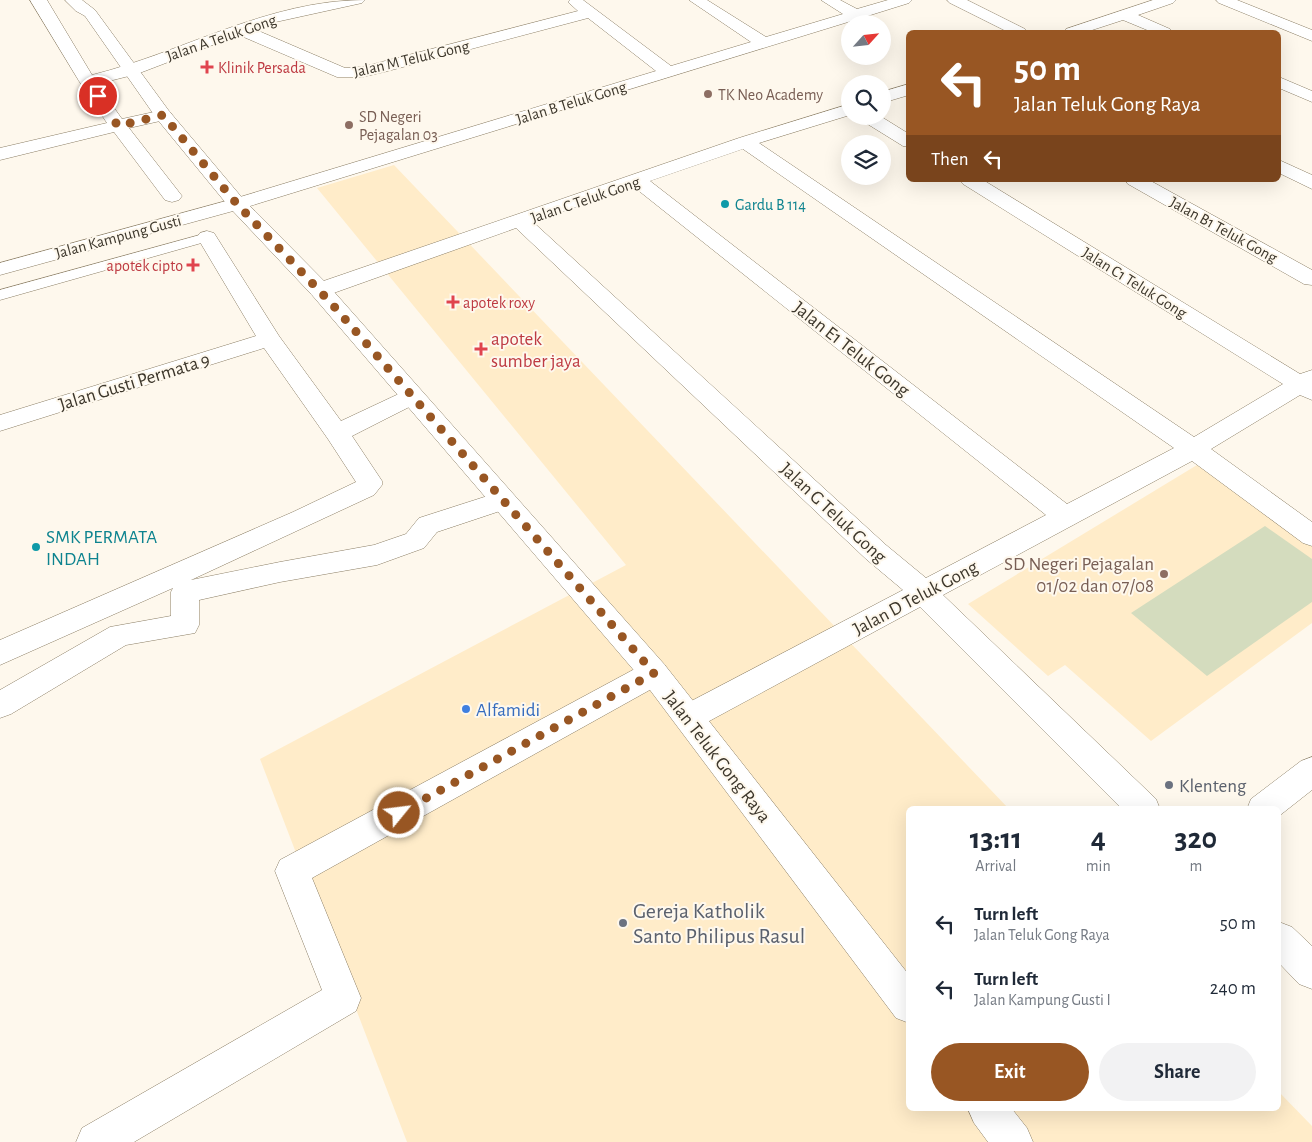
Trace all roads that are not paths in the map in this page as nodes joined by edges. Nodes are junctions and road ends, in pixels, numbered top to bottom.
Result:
1 (38, 0) edge
2 (73, 0) edge
3 (357, 0) edge
4 (573, 0) edge
5 (697, 0) edge
6 (829, 0) edge
7 (904, 0) edge
8 (955, 0) edge
9 (1168, 0) edge
10 (1224, 0) edge
11 (92, 7) edge
12 (590, 13) junction
13 (856, 15) joint
14 (1125, 15) junction
15 (841, 19) edge
16 (238, 29) junction
17 (1015, 30) edge
18 (1078, 30) edge
19 (1159, 30) edge
20 (1312, 36) edge
21 (762, 42) junction
22 (131, 70) junction
23 (668, 72) junction
24 (87, 81) junction
25 (1281, 83) edge
26 (906, 90) edge
27 (891, 95) edge
28 (1312, 97) edge
29 (841, 112) edge
30 (163, 115) junction
31 (882, 125) edge
32 (118, 126) junction
33 (906, 140) edge
34 (745, 142) junction
35 (0, 154) edge
36 (1281, 167) edge
37 (638, 181) junction
38 (973, 182) edge
39 (1139, 182) edge
40 (1312, 183) edge
41 (172, 196) dead end
42 (237, 204) junction
43 (520, 221) junction
44 (146, 228) junction
45 (207, 237) joint
46 (156, 252) junction
47 (0, 269) edge
48 (1312, 279) edge
49 (320, 290) junction
50 (0, 295) edge
51 (269, 339) junction
52 (1308, 384) edge
53 (413, 396) junction
54 (0, 423) edge
55 (337, 433) junction
56 (1193, 449) junction
57 (503, 500) junction
58 (1066, 517) junction
59 (1312, 536) edge
60 (923, 592) junction
61 (0, 653) edge
62 (654, 673) junction
63 (0, 705) edge
64 (689, 717) junction
65 (1312, 771) edge
66 (1141, 806) edge
67 (1267, 806) edge
68 (1281, 941) edge
69 (1312, 971) edge
70 (906, 1001) edge
71 (990, 1111) edge
72 (96, 1142) edge
73 (1013, 1142) edge

1 - 24 street
2 - 11 street, Jalan Teluk Gong Raya
3 - 16 street, Jalan A Teluk Gong
4 - 12 street
5 - 21 street
6 - 13 street
7 - 13 street, Jalan B Teluk Gong
8 - 17 street
9 - 14 street
10 - 20 street
11 - 22 street, Jalan Teluk Gong Raya
12 - 16 street, Jalan M Teluk Gong
12 - 23 street
14 - 18 street
14 - 19 street
15 - 21 street, Jalan B Teluk Gong
16 - 22 street, Jalan A Teluk Gong
21 - 23 street, Jalan B Teluk Gong
22 - 24 street, Jalan A Teluk Gong
22 - 30 street, Jalan Teluk Gong Raya
23 - 42 street, Jalan B Teluk Gong
24 - 32 street
25 - 28 street
26 - 27 street
29 - 34 street, Jalan C Teluk Gong
30 - 32 street
30 - 42 street, Jalan Teluk Gong Raya
31 - 33 street
32 - 35 street
32 - 41 street
34 - 37 street, Jalan C Teluk Gong
34 - 56 street
36 - 40 street
37 - 43 street, Jalan C Teluk Gong
37 - 58 street, Jalan E1 Teluk Gong
38 - 52 street, Jalan C1 Teluk Gong
39 - 48 street, Jalan B1 Teluk Gong
42 - 44 street, Jalan Kampung Gusti
42 - 49 street, Jalan Teluk Gong Raya
43 - 49 street, Jalan C Teluk Gong
43 - 60 street, Jalan G Teluk Gong
44 - 46 lane
44 - 47 street, Jalan Kampung Gusti
45 - 46 lane
45 - 51 street
46 - 50 lane
49 - 53 street, Jalan Teluk Gong Raya
51 - 54 street, Jalan Gusti Permata 9
51 - 55 street
52 - 56 street, Jalan D Teluk Gong
53 - 55 street
53 - 57 street, Jalan Teluk Gong Raya
55 - 61 street
56 - 58 street, Jalan D Teluk Gong
56 - 59 street
57 - 62 street, Jalan Teluk Gong Raya
57 - 63 street
58 - 60 street, Jalan D Teluk Gong
60 - 64 street, Jalan D Teluk Gong
60 - 66 street, Jalan G Teluk Gong
62 - 64 street, Jalan Teluk Gong Raya
62 - 72 street
64 - 70 street, Jalan Teluk Gong Raya
65 - 67 street
68 - 69 street
71 - 73 street

